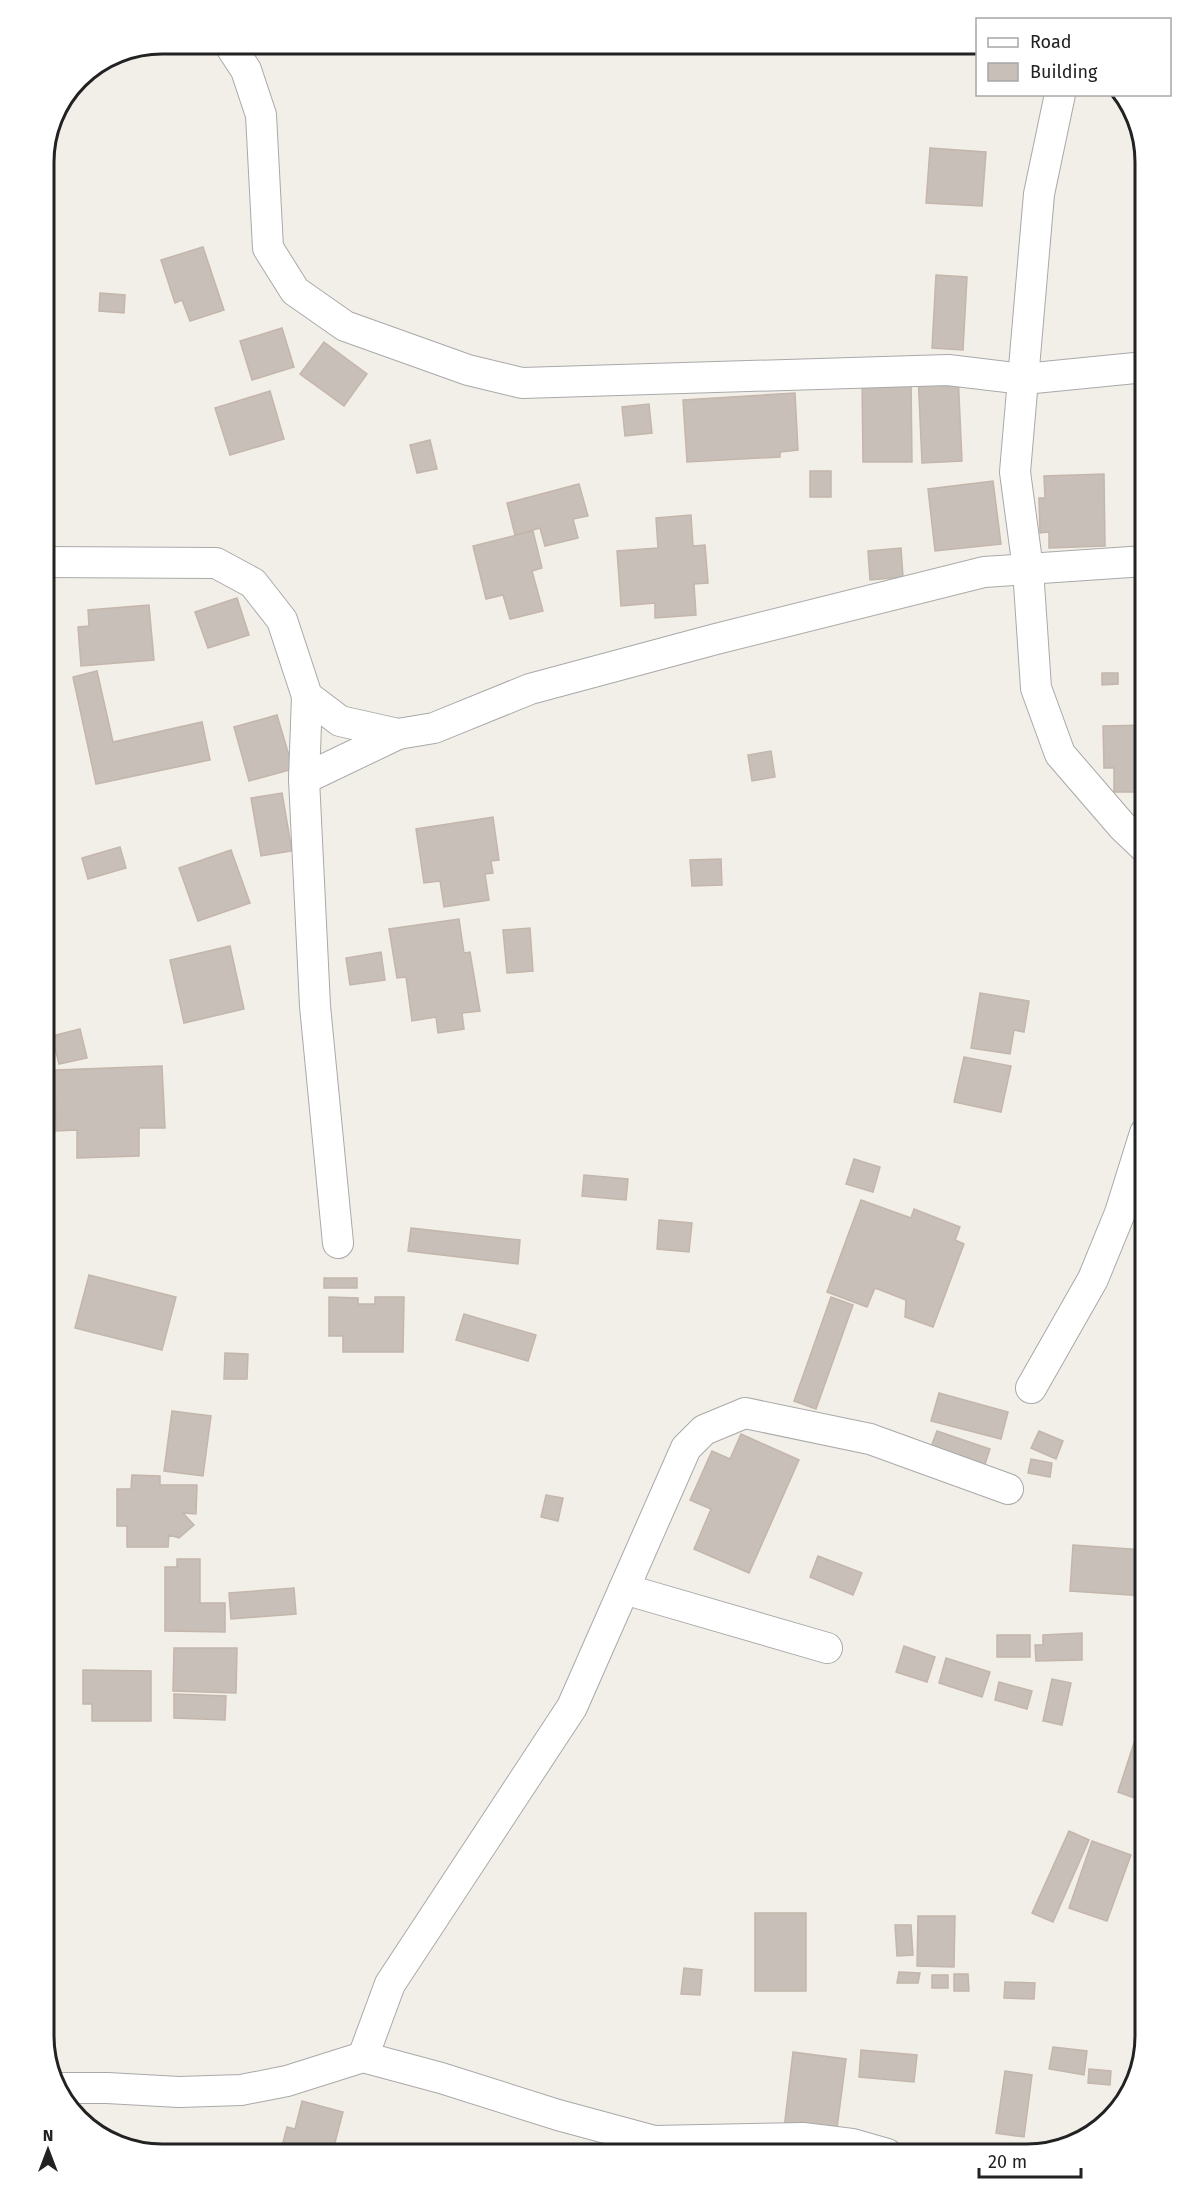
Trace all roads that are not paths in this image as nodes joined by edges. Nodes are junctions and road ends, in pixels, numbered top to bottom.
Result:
1 (236, 54) edge
2 (1060, 96) edge
3 (1135, 368) edge
4 (1024, 379) junction
5 (54, 562) edge
6 (1135, 562) edge
7 (1028, 569) junction
8 (307, 696) junction
9 (398, 734) junction
10 (304, 779) junction
11 (1135, 838) edge
12 (1135, 1166) edge
13 (338, 1243) dead end
14 (1031, 1388) dead end
15 (1008, 1489) dead end
16 (624, 1589) junction
17 (827, 1648) dead end
18 (363, 2057) junction
19 (67, 2088) edge
20 (852, 2144) edge

1 - 4 street
2 - 4 street
3 - 4 street
4 - 7 street
5 - 8 street
6 - 7 street
7 - 9 street
7 - 11 street
8 - 9 street
8 - 10 street
9 - 10 street
10 - 13 street
12 - 14 street
15 - 16 street
16 - 17 street
16 - 18 street
18 - 19 street
18 - 20 street

